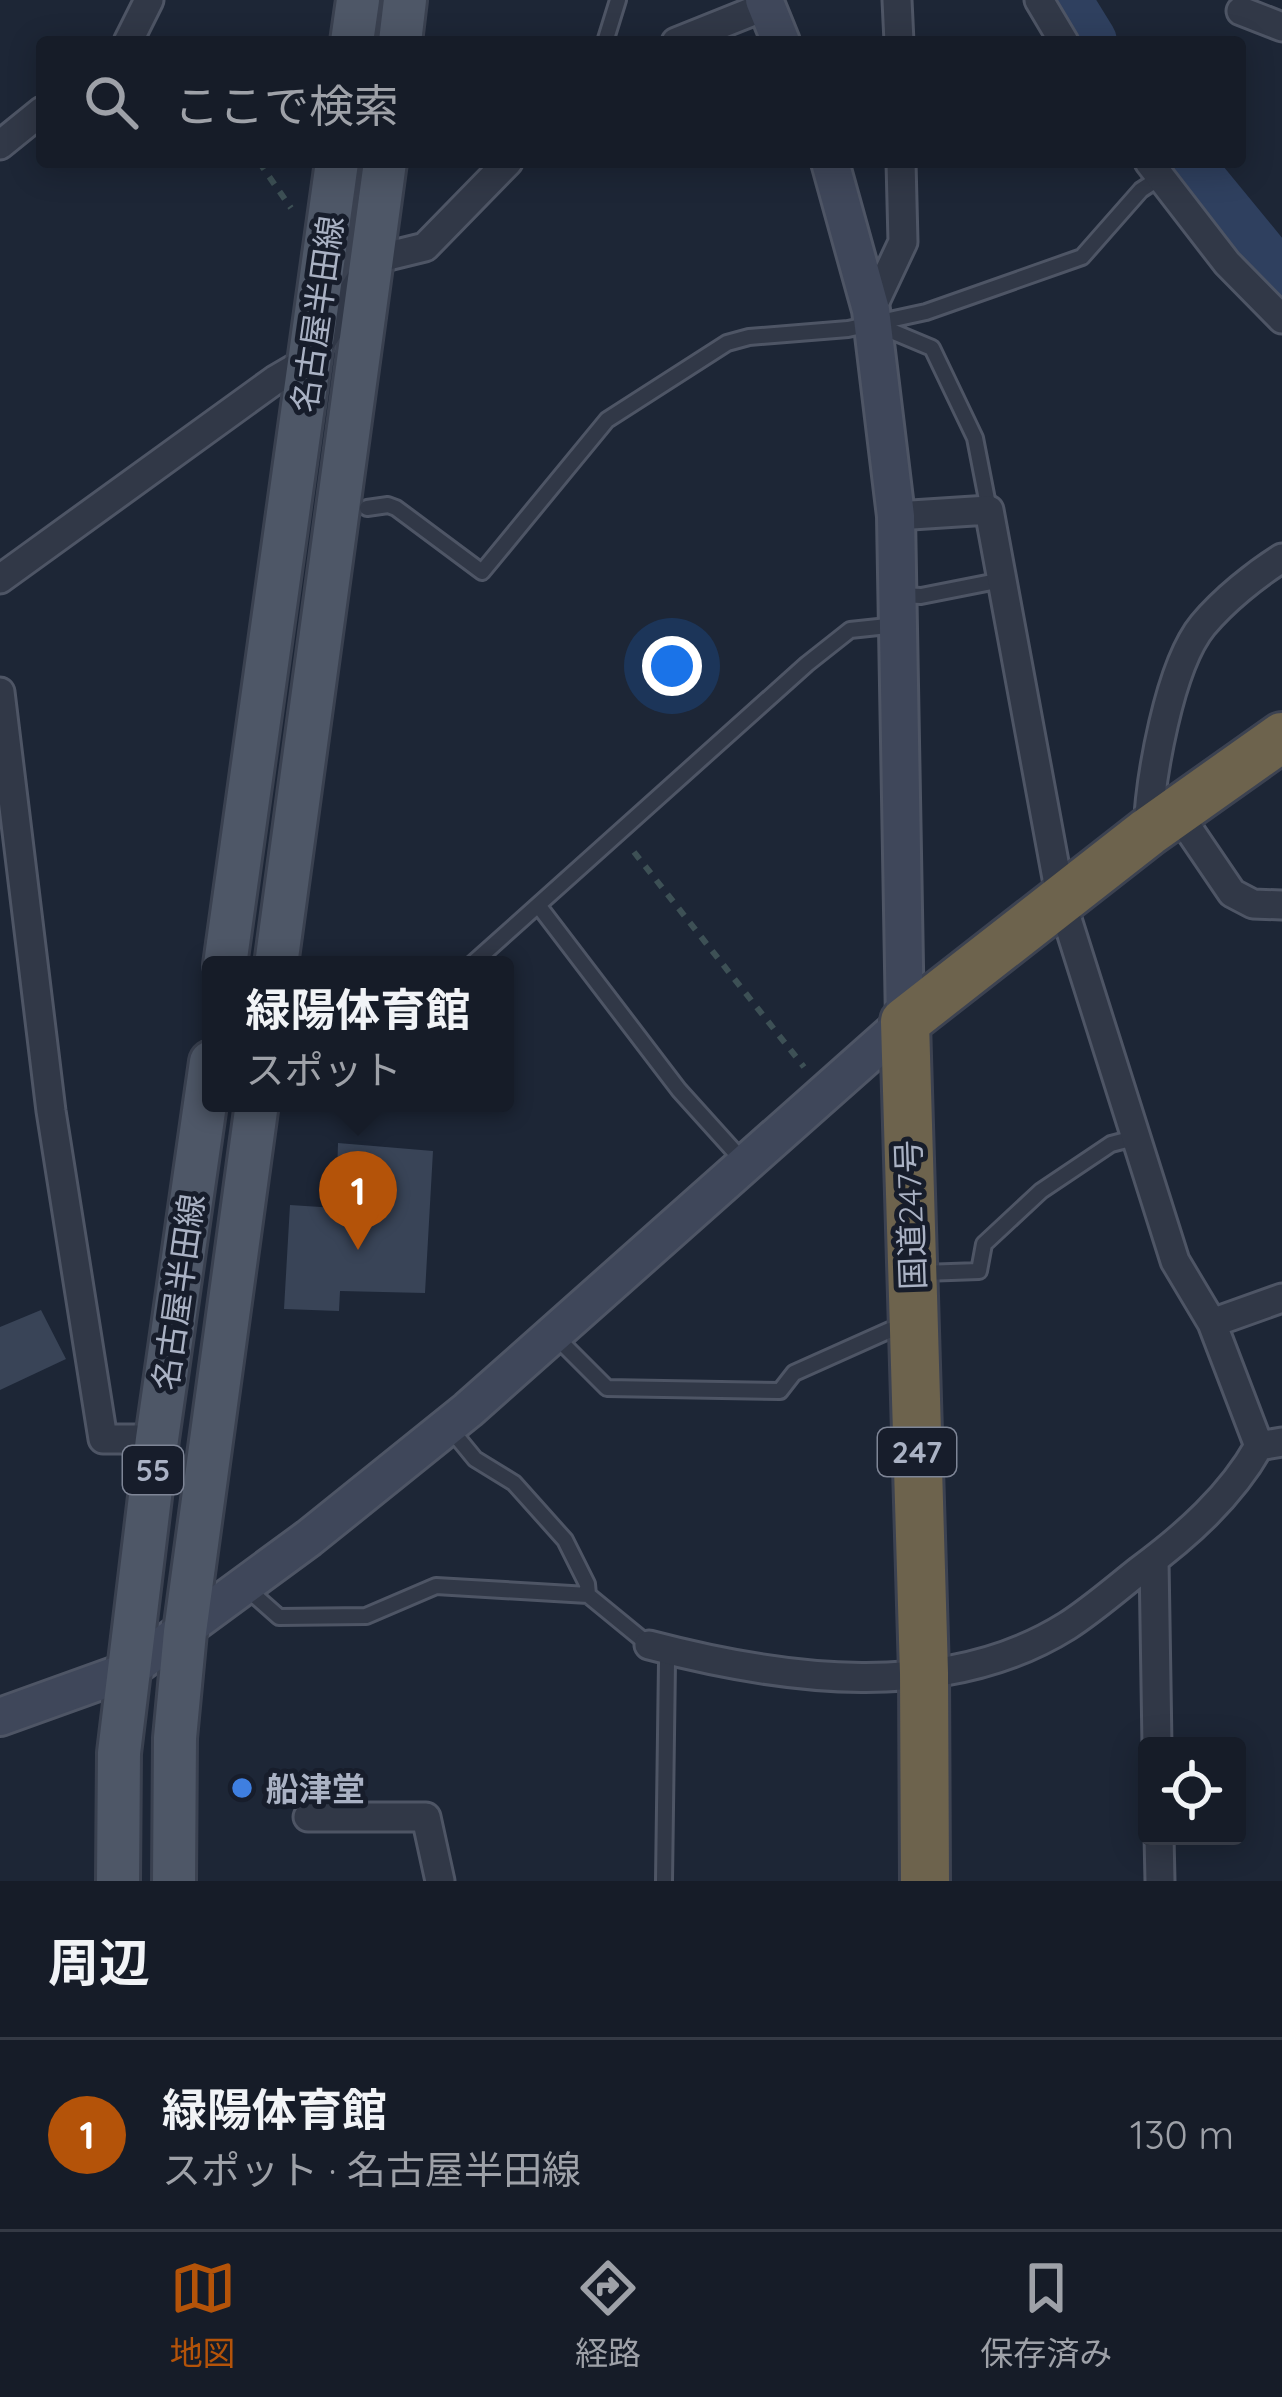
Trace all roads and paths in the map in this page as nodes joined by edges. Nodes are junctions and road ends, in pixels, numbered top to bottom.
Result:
1 (149, 0) edge
2 (358, 0) edge
3 (405, 0) edge
4 (618, 0) edge
5 (897, 0) edge
6 (1039, 0) edge
7 (765, 3) edge
8 (1237, 5) edge
9 (1282, 27) edge
10 (131, 36) edge
11 (353, 36) edge
12 (401, 36) edge
13 (606, 36) edge
14 (690, 36) edge
15 (779, 36) edge
16 (898, 36) edge
17 (1060, 36) edge
18 (36, 115) edge
19 (0, 145) edge
20 (263, 168) edge
21 (336, 168) edge
22 (384, 168) edge
23 (502, 168) edge
24 (832, 168) edge
25 (901, 168) edge
26 (1155, 169) edge
27 (296, 215) dead end
28 (372, 260) junction
29 (872, 317) junction
30 (1282, 319) edge
31 (311, 359) junction
32 (367, 508) dead end
33 (989, 510) junction
34 (896, 516) junction
35 (1282, 558) edge
36 (6, 563) edge
37 (1002, 580) junction
38 (897, 610) junction
39 (0, 692) edge
40 (1282, 737) edge
41 (1162, 822) junction
42 (619, 832) junction
43 (1060, 900) junction
44 (538, 904) junction
45 (1282, 905) edge
46 (226, 956) edge
47 (277, 956) edge
48 (481, 956) edge
49 (905, 1022) junction
50 (825, 1094) junction
51 (204, 1112) edge
52 (256, 1112) edge
53 (1134, 1138) junction
54 (746, 1164) junction
55 (912, 1274) junction
56 (1282, 1298) edge
57 (1212, 1323) junction
58 (914, 1330) junction
59 (554, 1335) junction
60 (448, 1426) junction
61 (157, 1438) junction
62 (1270, 1444) edge
63 (1154, 1560) junction
64 (244, 1586) junction
65 (588, 1595) junction
66 (185, 1633) junction
67 (660, 1647) junction
68 (128, 1671) junction
69 (924, 1673) junction
70 (0, 1717) edge
71 (1157, 1737) edge
72 (308, 1817) dead end
73 (1159, 1845) edge
74 (118, 1881) edge
75 (173, 1881) edge
76 (440, 1881) edge
77 (664, 1881) edge
78 (925, 1881) edge
79 (1160, 1881) edge

1 - 10 street
2 - 11 main road
3 - 12 main road
4 - 13 lane
5 - 16 street
6 - 17 street
7 - 14 street
7 - 15 street
8 - 9 street
18 - 19 street
20 - 27 path
21 - 31 main road, 名古屋半田線
22 - 28 main road, 名古屋半田線
23 - 28 street
24 - 29 street
25 - 29 street
26 - 29 lane
26 - 30 street
28 - 31 street
28 - 47 main road, 名古屋半田線
29 - 32 lane
29 - 33 lane
29 - 34 street
31 - 36 street
31 - 46 main road, 名古屋半田線
33 - 34 street
33 - 37 street
34 - 38 street
35 - 41 street
37 - 38 lane
37 - 43 street
38 - 42 lane
38 - 49 street
39 - 61 street
40 - 41 highway
41 - 43 highway
41 - 45 street
42 - 44 lane
42 - 50 path
43 - 49 highway
43 - 53 street
44 - 48 lane
44 - 54 lane
49 - 50 street
49 - 55 highway, 国道247号 / 247
50 - 54 street
51 - 61 main road, 名古屋半田線 / 55
52 - 66 main road, 名古屋半田線 / 55
53 - 55 lane
53 - 57 street
54 - 59 street
55 - 58 highway, 国道247号 / 247
56 - 57 street
57 - 62 street
58 - 59 lane
58 - 69 highway, 国道247号 / 247
59 - 60 street
60 - 64 street
60 - 65 lane
61 - 68 main road, 名古屋半田線 / 55
62 - 63 street
63 - 69 street
63 - 71 street
64 - 65 lane
64 - 66 street
65 - 67 lane
66 - 68 street
66 - 75 main road, 名古屋半田線 / 55
67 - 69 street
67 - 77 lane
68 - 70 street
68 - 74 main road, 名古屋半田線 / 55
69 - 78 highway, 国道247号 / 247
72 - 76 street
73 - 79 street

